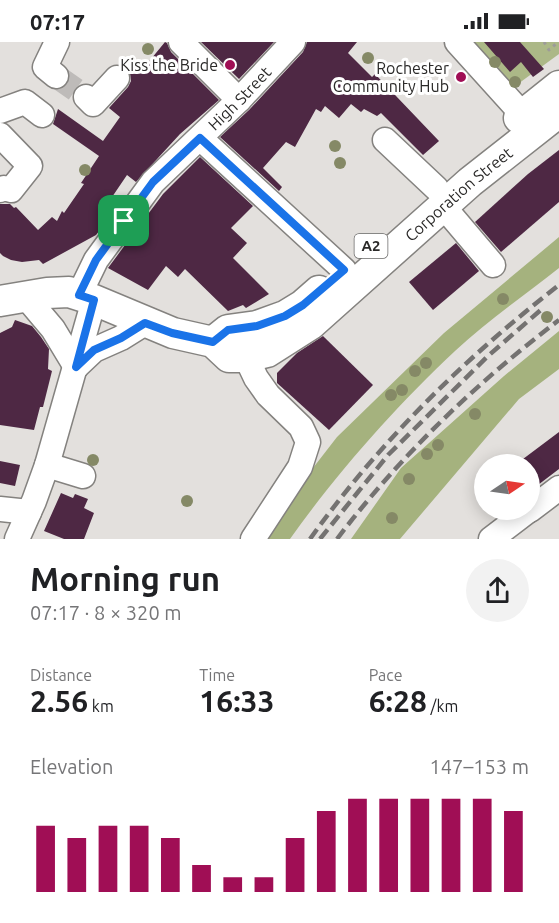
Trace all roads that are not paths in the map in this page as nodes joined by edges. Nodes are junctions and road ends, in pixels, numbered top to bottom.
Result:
1 (57, 42) edge
2 (181, 42) edge
3 (293, 42) edge
4 (457, 42) edge
5 (50, 72) dead end
6 (117, 78) dead end
7 (559, 86) edge
8 (86, 97) dead end
9 (239, 100) junction
10 (0, 111) edge
11 (559, 112) edge
12 (42, 115) dead end
13 (523, 115) junction
14 (0, 135) edge
15 (200, 138) junction
16 (385, 140) dead end
17 (0, 190) edge
18 (440, 197) junction
19 (494, 265) dead end
20 (344, 270) junction
21 (86, 297) junction
22 (8, 299) edge
23 (145, 323) junction
24 (213, 342) junction
25 (246, 357) junction
26 (76, 367) junction
27 (47, 465) junction
28 (83, 476) dead end
29 (559, 488) edge
30 (540, 502) edge
31 (0, 509) edge
32 (516, 520) edge
33 (24, 531) edge
34 (253, 539) edge
35 (491, 539) edge

1 - 5 street
2 - 9 street
3 - 9 street, High Street
4 - 13 street
6 - 8 street
7 - 13 main road, Corporation Street / A2
9 - 15 street, High Street
10 - 12 street
11 - 18 main road, Corporation Street / A2
13 - 18 main road, Corporation Street / A2
14 - 17 street
15 - 20 street
15 - 21 street, High Street
16 - 18 street
18 - 19 street
18 - 20 main road, Corporation Street / A2
18 - 25 main road, Corporation Street / A2
20 - 24 main road, Corporation Street / A2
21 - 22 main road
21 - 23 main road
21 - 26 street, High Street
22 - 26 street
23 - 24 main road
23 - 26 street
24 - 25 main road
25 - 34 street
26 - 27 street, High Street
27 - 28 street
27 - 33 street, High Street
29 - 30 street
31 - 33 street
32 - 35 street

